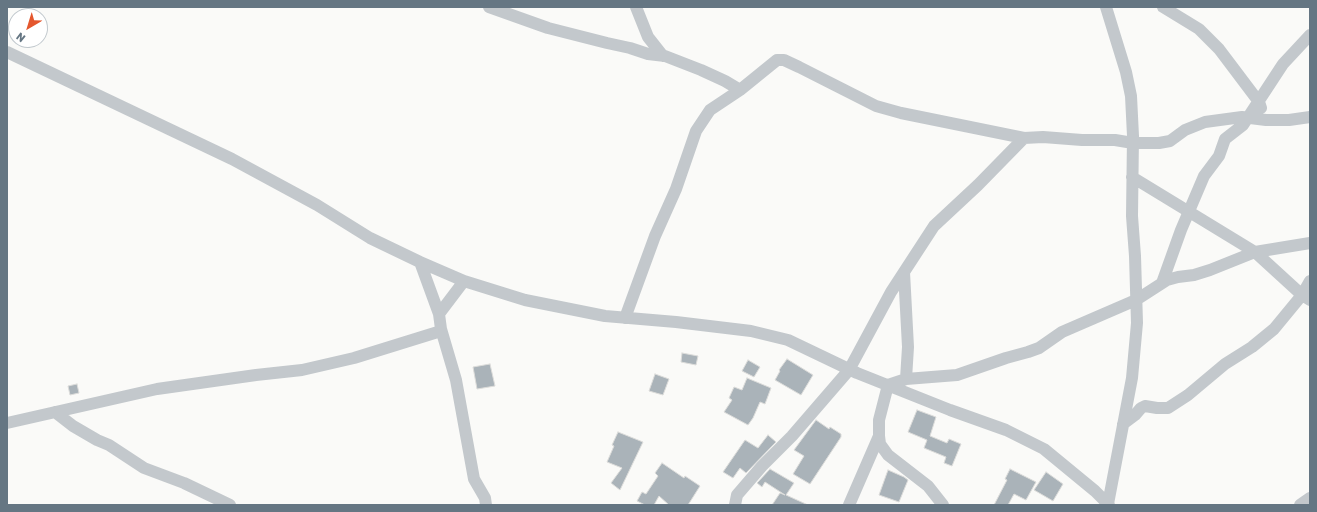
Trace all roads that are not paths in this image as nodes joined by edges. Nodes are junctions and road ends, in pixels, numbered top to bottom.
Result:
1 (489, 7) edge
2 (636, 7) edge
3 (1106, 7) edge
4 (1163, 7) edge
5 (1310, 35) edge
6 (7, 52) edge
7 (663, 56) junction
8 (740, 90) junction
9 (1259, 102) junction
10 (1248, 117) junction
11 (1310, 117) edge
12 (1266, 120) junction
13 (1024, 138) junction
14 (1133, 143) junction
15 (1132, 177) junction
16 (1189, 211) junction
17 (1310, 243) edge
18 (1255, 252) junction
19 (420, 262) junction
20 (904, 272) junction
21 (464, 281) junction
22 (1310, 281) edge
23 (1162, 283) junction
24 (1306, 298) edge
25 (1136, 300) junction
26 (439, 314) junction
27 (625, 318) junction
28 (441, 331) junction
29 (849, 370) junction
30 (906, 379) junction
31 (888, 386) junction
32 (55, 412) junction
33 (7, 423) edge
34 (1123, 424) junction
35 (879, 436) junction
36 (1310, 498) edge
37 (1109, 504) edge
38 (230, 505) edge
39 (486, 505) edge
40 (735, 505) edge
41 (849, 505) edge
42 (943, 505) edge
43 (1300, 505) edge

1 - 7 street
2 - 7 street
3 - 14 street
4 - 9 street
5 - 9 street
6 - 19 street
7 - 8 street
8 - 13 street
8 - 27 street
9 - 10 street
9 - 12 street
10 - 12 street
10 - 14 street
10 - 16 street
11 - 12 street
13 - 14 street
13 - 20 street
14 - 15 street
15 - 16 street
15 - 25 street
16 - 18 street
16 - 23 street
17 - 18 street
18 - 23 street
18 - 24 street
19 - 21 street
19 - 26 street
20 - 29 street
20 - 30 street
21 - 26 street
21 - 27 street
22 - 24 street
23 - 25 street
24 - 34 street
25 - 30 street
25 - 34 street
26 - 28 street
27 - 29 street
28 - 32 street
28 - 39 street
29 - 31 street
29 - 40 street
30 - 31 street
31 - 35 street
31 - 37 street
32 - 33 street
32 - 38 street
34 - 37 street
35 - 41 street
35 - 42 street
36 - 43 street

